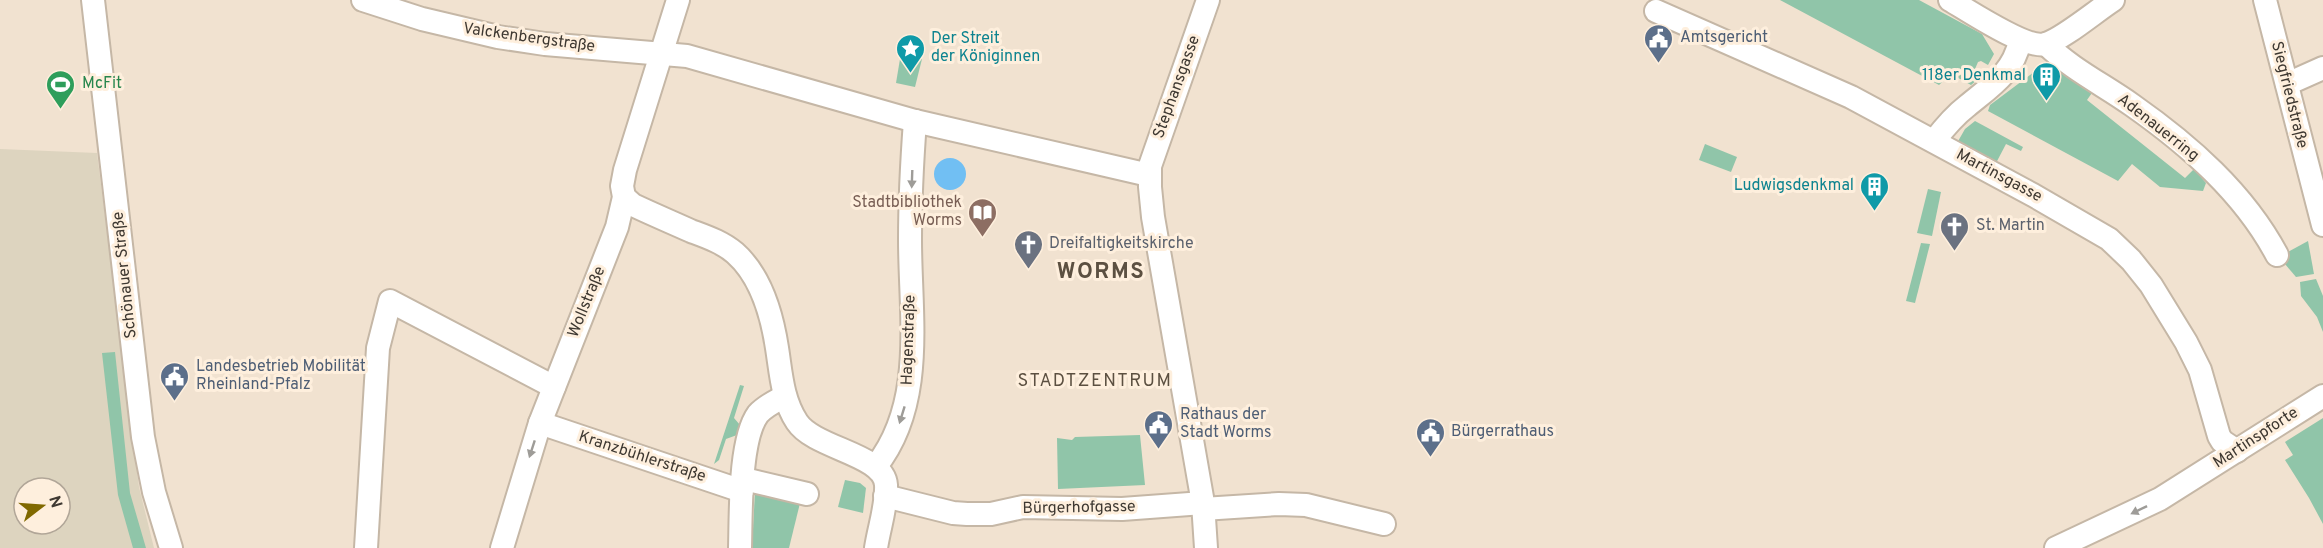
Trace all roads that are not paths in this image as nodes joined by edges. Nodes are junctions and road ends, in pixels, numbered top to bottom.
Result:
1 (93, 0) edge
2 (363, 0) edge
3 (678, 0) edge
4 (1208, 0) edge
5 (1950, 0) edge
6 (2113, 0) edge
7 (2265, 0) edge
8 (1656, 11) dead end
9 (2020, 41) junction
10 (2046, 44) junction
11 (662, 54) junction
12 (2323, 68) edge
13 (2287, 84) junction
14 (915, 121) junction
15 (1934, 141) junction
16 (1149, 175) junction
17 (624, 197) junction
18 (2323, 225) edge
19 (2277, 255) dead end
20 (554, 387) junction
21 (784, 391) junction
22 (2323, 396) edge
23 (540, 423) junction
24 (2237, 451) junction
25 (876, 466) junction
26 (743, 485) junction
27 (807, 495) dead end
28 (885, 496) junction
29 (1203, 506) junction
30 (1384, 524) dead end
31 (171, 548) edge
32 (366, 548) edge
33 (502, 548) edge
34 (740, 548) edge
35 (876, 548) edge
36 (1206, 548) edge
37 (2056, 548) edge

1 - 31 street, Schönauer Straße
2 - 11 street, Valckenbergstraße
3 - 11 street, Wollstraße
4 - 16 street, Stephansgasse
5 - 9 street
6 - 10 street
7 - 13 street, Siegfriedstraße
8 - 15 street, Martinsgasse
9 - 10 street
9 - 15 street
10 - 19 street, Adenauerring
11 - 14 street, Valckenbergstraße
11 - 17 street, Wollstraße
12 - 13 street
13 - 18 street, Siegfriedstraße
14 - 16 street, Valckenbergstraße
14 -> 25 street, Hagenstraße
15 - 24 street, Martinsgasse
16 - 29 street, Stephansgasse
17 - 20 street, Wollstraße
17 - 21 street
20 - 23 street, Wollstraße
20 - 32 street
21 - 25 street
21 - 26 street
22 - 24 street, Martinspforte
23 - 26 street, Kranzbühlerstraße
23 -> 33 street, Wollstraße
24 -> 37 street, Martinspforte
25 - 28 street
26 - 27 street, Kranzbühlerstraße
26 - 34 street
28 - 29 street, Bürgerhofgasse
28 - 35 street
29 - 30 street, Bürgerhofgasse
29 - 36 street, Stephansgasse

